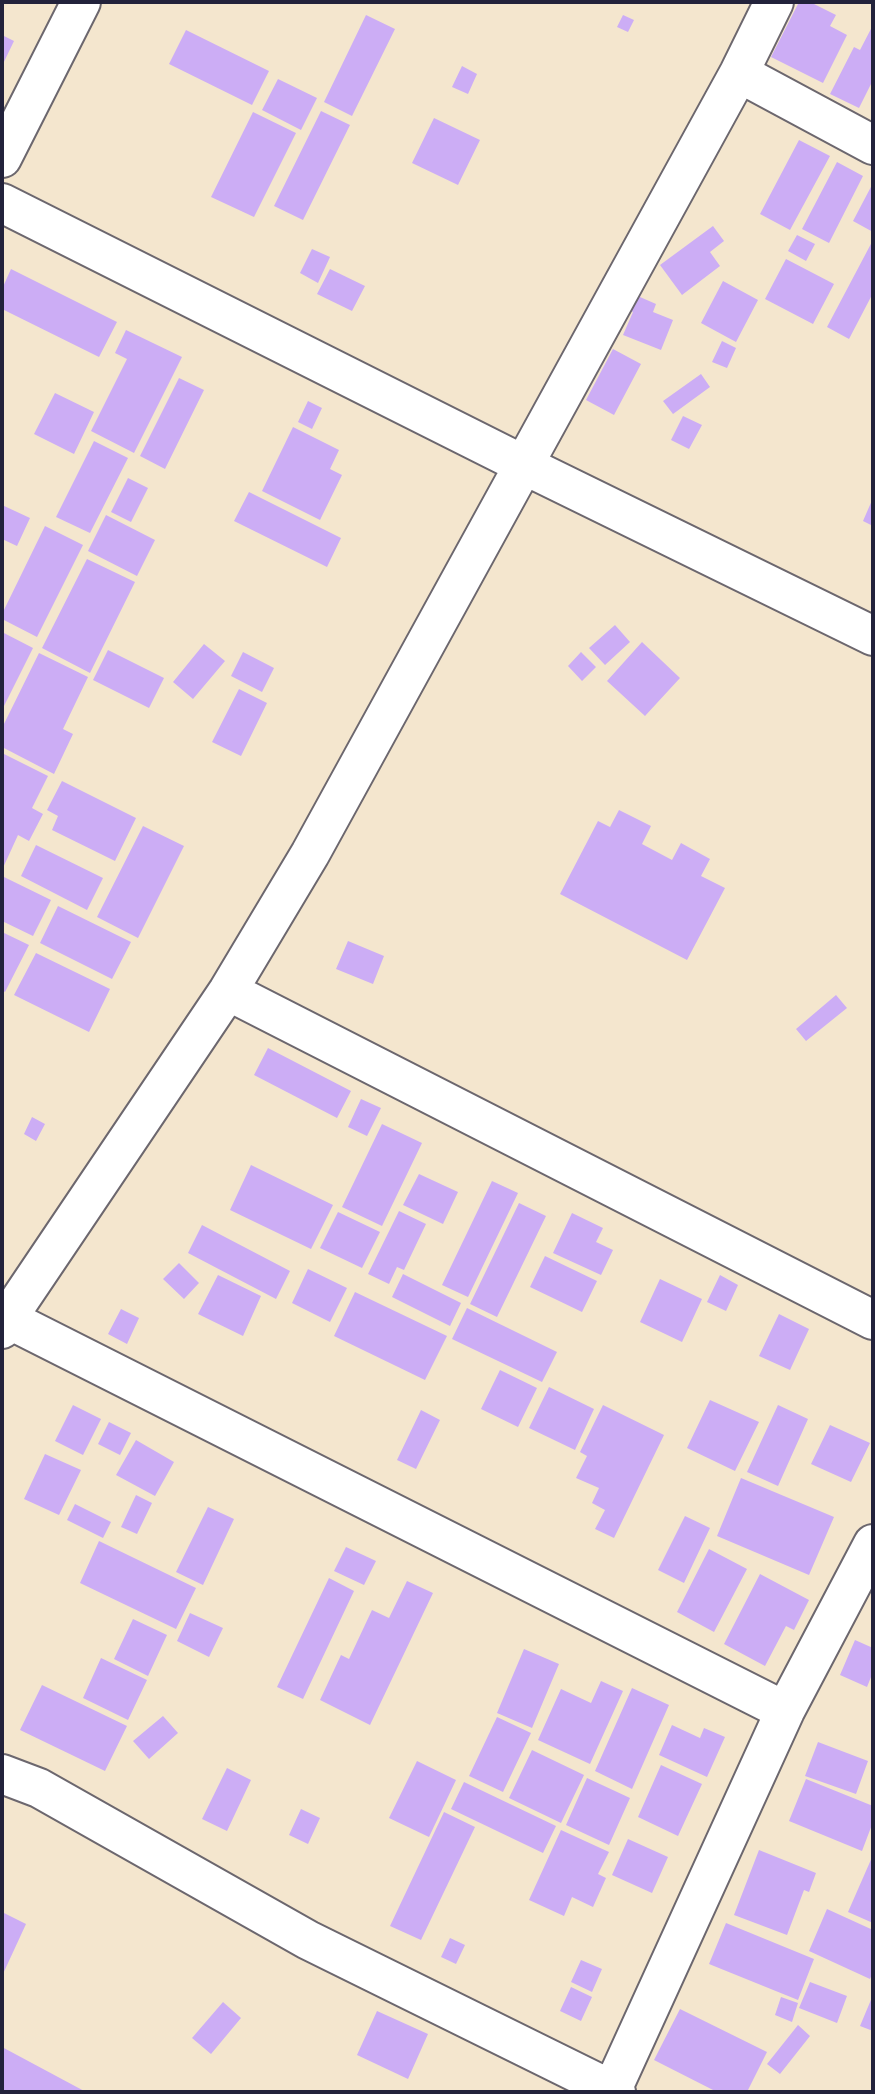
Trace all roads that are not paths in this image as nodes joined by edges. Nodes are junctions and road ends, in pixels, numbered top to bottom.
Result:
1 (81, 2) edge
2 (774, 2) edge
3 (739, 74) junction
4 (873, 145) edge
5 (2, 158) edge
6 (2, 203) edge
7 (524, 465) junction
8 (873, 636) edge
9 (228, 991) junction
10 (873, 1320) edge
11 (4, 1321) edge
12 (873, 1544) edge
13 (785, 1711) junction
14 (2, 1774) edge
15 (613, 2092) edge

1 - 5 street
2 - 3 street
3 - 4 street
3 - 7 street
6 - 7 street
7 - 8 street
7 - 9 street
9 - 10 street
9 - 11 street
11 - 13 street
12 - 13 street
13 - 15 street
14 - 15 street

